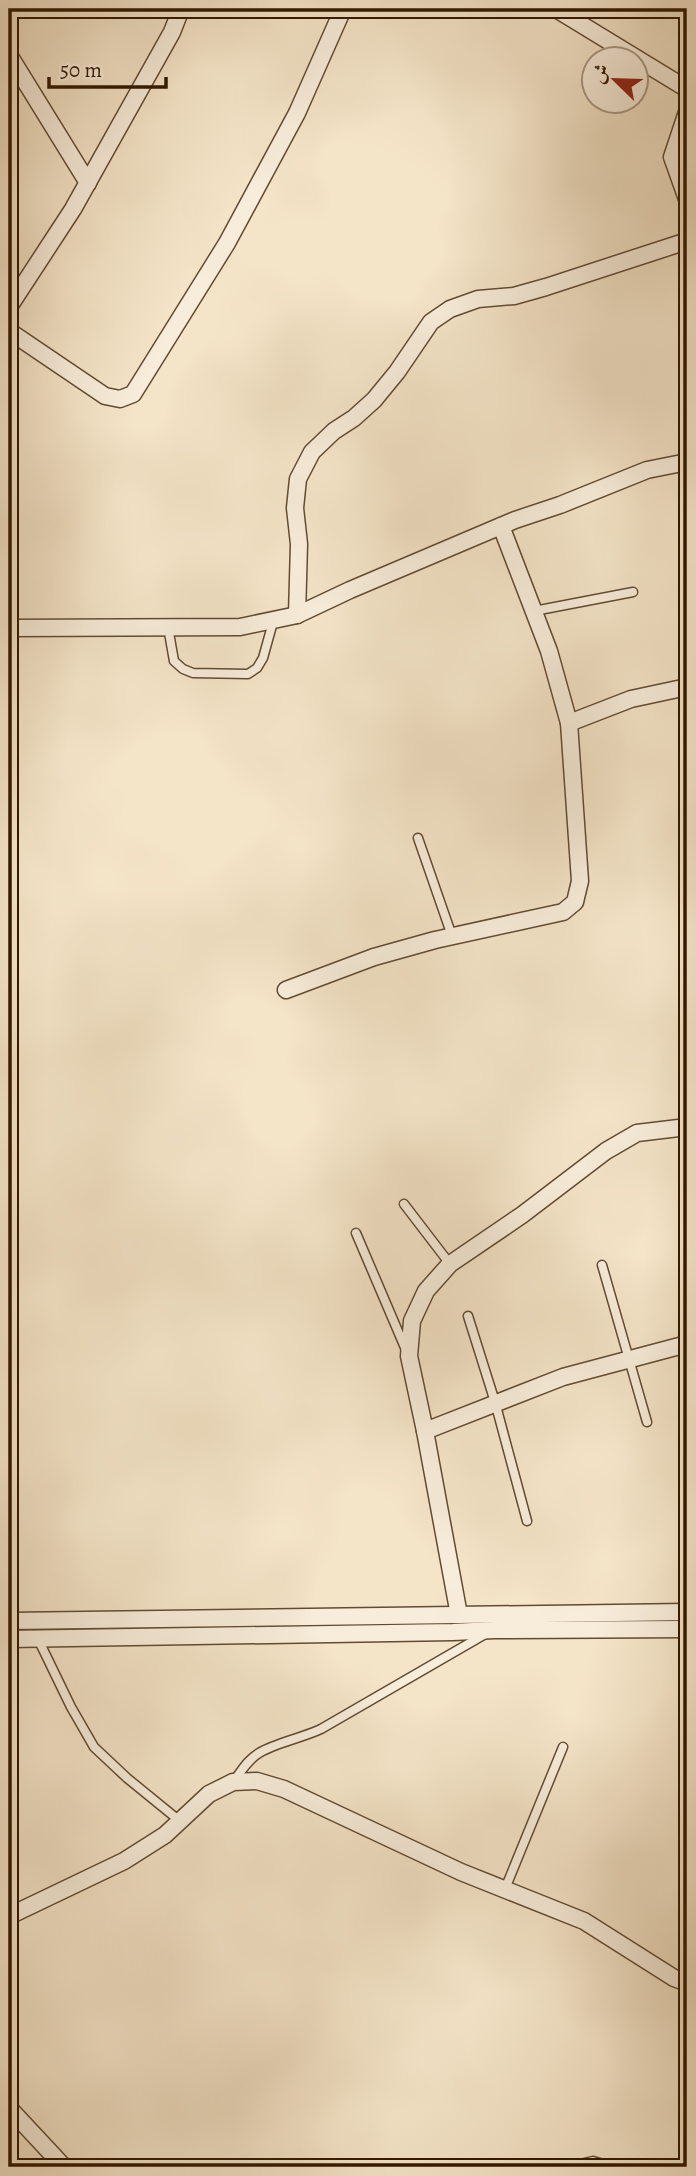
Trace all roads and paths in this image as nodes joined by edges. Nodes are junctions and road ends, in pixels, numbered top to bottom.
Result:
1 (181, 9) edge
2 (343, 9) edge
3 (556, 9) edge
4 (9, 55) edge
5 (687, 89) edge
6 (687, 112) edge
7 (88, 183) junction
8 (687, 199) edge
9 (687, 241) edge
10 (9, 307) edge
11 (9, 331) edge
12 (687, 462) edge
13 (501, 526) junction
14 (633, 592) dead end
15 (534, 611) junction
16 (298, 615) junction
17 (273, 622) junction
18 (168, 627) junction
19 (9, 628) edge
20 (687, 687) edge
21 (569, 723) junction
22 (418, 838) dead end
23 (452, 936) junction
24 (286, 990) dead end
25 (687, 1127) edge
26 (404, 1204) dead end
27 (356, 1233) dead end
28 (450, 1264) junction
29 (602, 1265) dead end
30 (468, 1316) dead end
31 (687, 1344) edge
32 (409, 1356) junction
33 (628, 1359) junction
34 (495, 1402) junction
35 (647, 1422) dead end
36 (425, 1431) junction
37 (527, 1521) dead end
38 (687, 1612) edge
39 (459, 1615) junction
40 (9, 1621) edge
41 (687, 1629) edge
42 (494, 1630) junction
43 (9, 1639) edge
44 (38, 1639) junction
45 (563, 1747) dead end
46 (233, 1782) junction
47 (181, 1822) junction
48 (505, 1889) junction
49 (9, 1916) edge
50 (687, 1983) edge
51 (9, 2108) edge
52 (64, 2167) edge
53 (567, 2167) edge
54 (614, 2167) edge

1 - 7 street
2 - 11 street
3 - 5 street
4 - 7 street
6 - 8 street
7 - 10 street
9 - 16 street
12 - 13 street
13 - 15 street
13 - 16 street
14 - 15 lane
15 - 21 street
16 - 17 street
17 - 18 street
17 - 18 lane
18 - 19 street
20 - 21 street
21 - 23 street
22 - 23 lane
23 - 24 street
25 - 28 street
26 - 28 lane
27 - 32 lane
28 - 32 street
29 - 33 lane
30 - 34 lane
31 - 33 street
32 - 36 street
33 - 34 street
33 - 35 lane
34 - 36 street
34 - 37 lane
36 - 39 street
38 - 39 street
39 - 40 street
41 - 42 street
42 - 44 street
42 - 46 lane
43 - 44 street
44 - 47 lane
45 - 48 lane
46 - 47 street
46 - 48 street
47 - 49 street
48 - 50 street
51 - 52 street
53 - 54 lane

